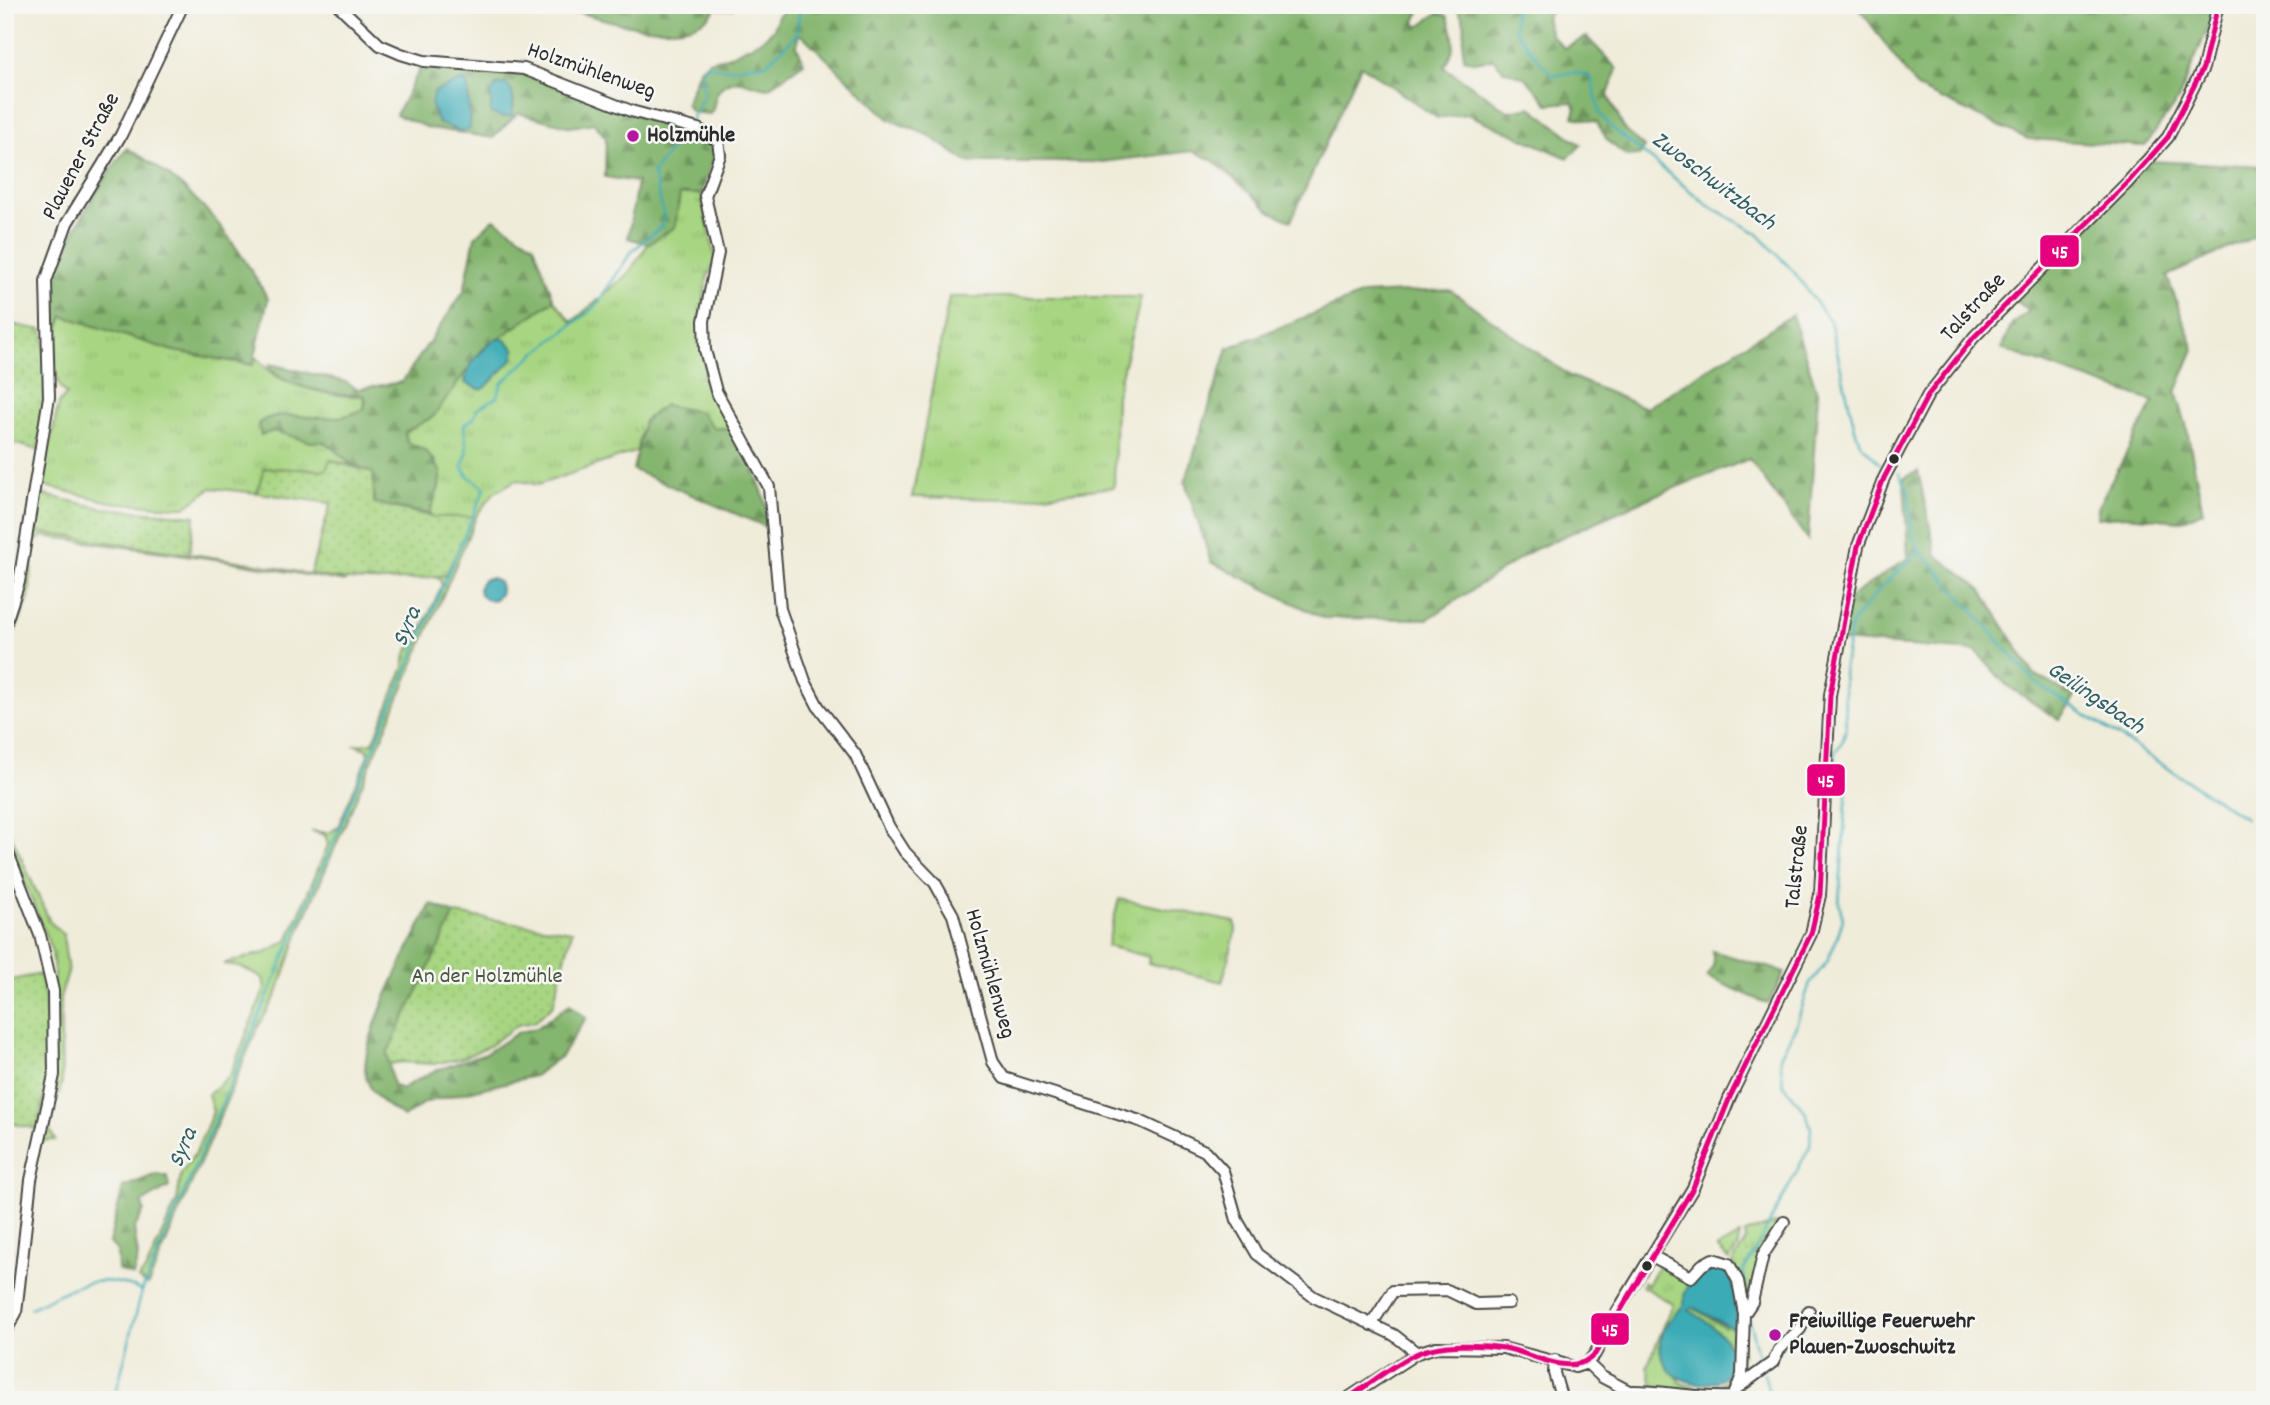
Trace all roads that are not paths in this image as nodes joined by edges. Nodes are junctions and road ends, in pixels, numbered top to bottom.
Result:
1 (183, 5) edge
2 (338, 5) edge
3 (2218, 5) edge
4 (5, 625) edge
5 (5, 845) edge
6 (1784, 1222) dead end
7 (1652, 1256) junction
8 (1509, 1303) dead end
9 (1809, 1311) dead end
10 (1744, 1314) junction
11 (1371, 1325) junction
12 (5, 1332) edge
13 (1417, 1353) junction
14 (1555, 1360) junction
15 (1587, 1363) junction
16 (1633, 1391) junction
17 (1734, 1395) edge
18 (1345, 1400) edge
19 (1562, 1400) edge
20 (1646, 1400) edge

1 - 4 street, Plauener Straße
2 - 11 street, Holzmühlenweg
3 - 7 street, Talstraße
5 - 12 street
6 - 10 street
7 - 10 street
7 - 15 street, Talstraße
8 - 11 street
9 - 17 street
10 - 17 street
11 - 13 street, Holzmühlenweg
13 - 14 street
13 - 18 street
14 - 15 street
14 - 19 street
15 - 16 street
16 - 17 street
16 - 20 street

